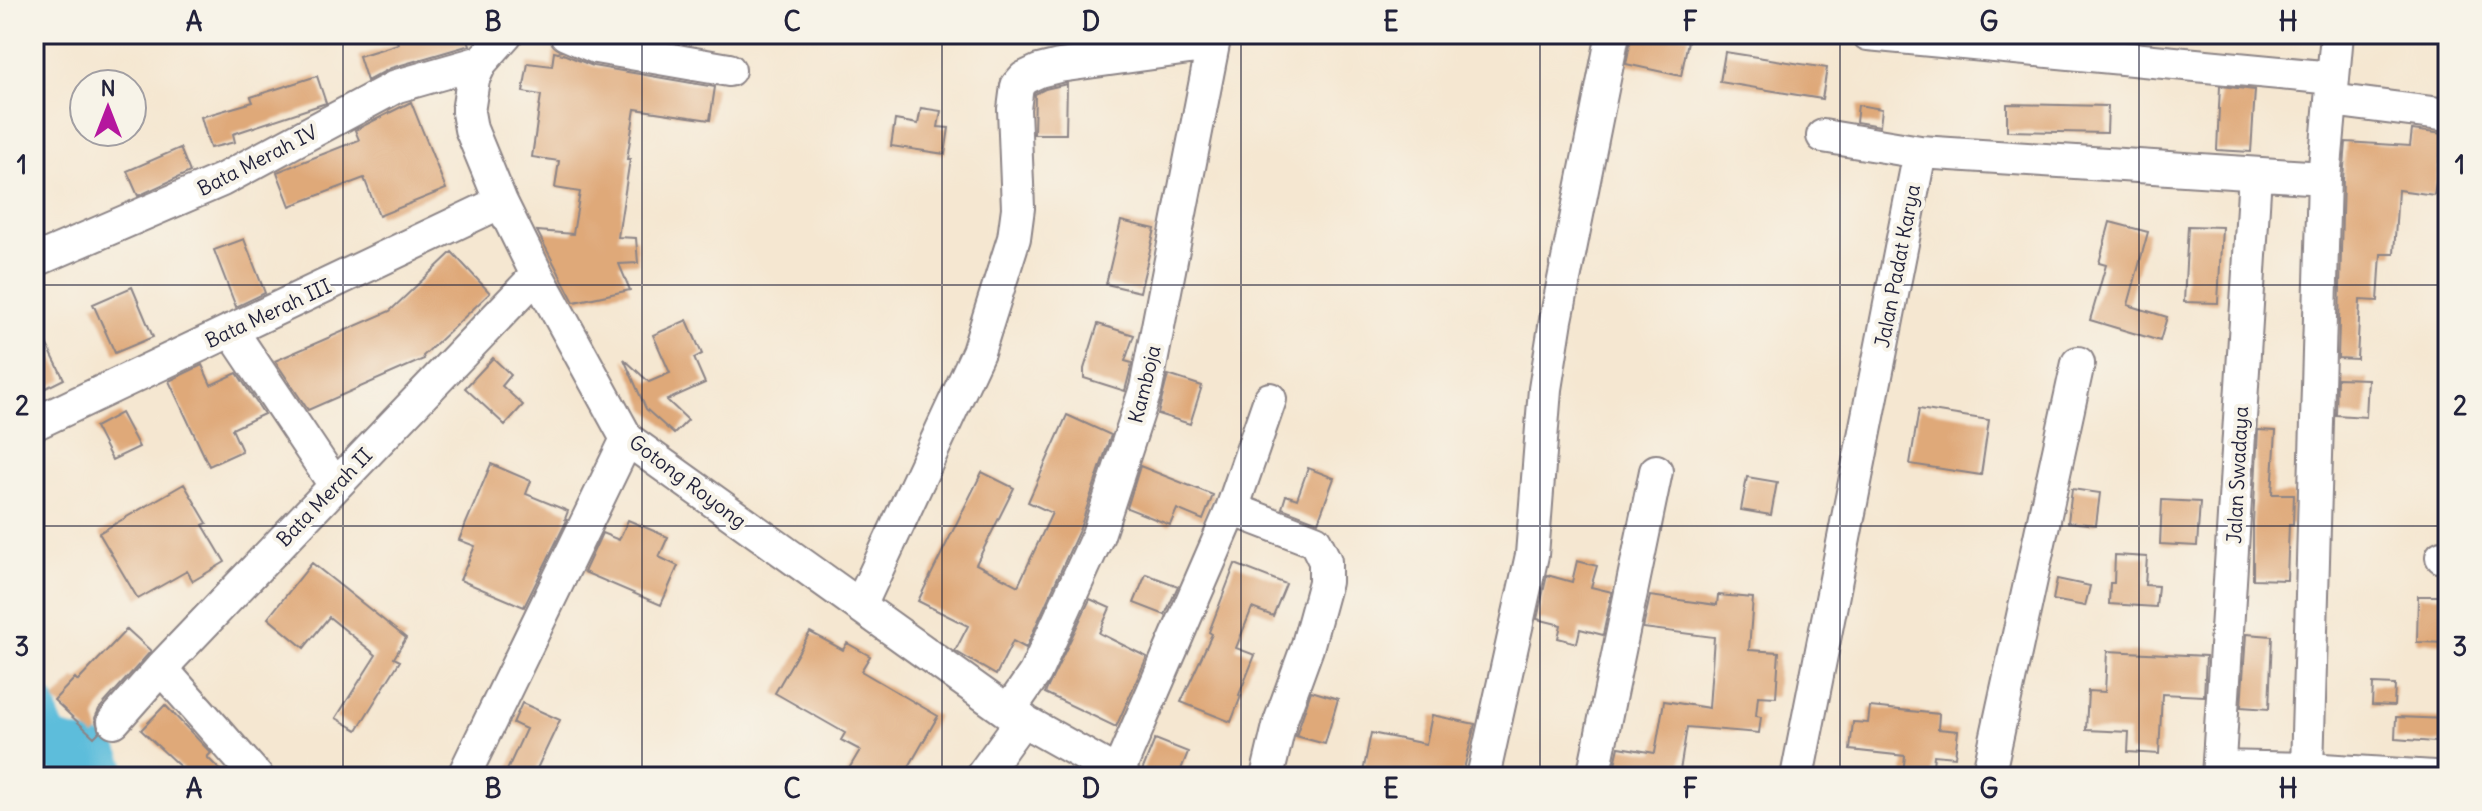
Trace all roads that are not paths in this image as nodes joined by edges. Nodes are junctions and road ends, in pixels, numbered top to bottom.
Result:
1 (566, 34) edge
2 (1613, 34) edge
3 (1868, 34) edge
4 (2337, 34) edge
5 (1213, 40) edge
6 (494, 43) edge
7 (729, 70) dead end
8 (2332, 89) junction
9 (2448, 115) edge
10 (1823, 136) dead end
11 (1920, 152) junction
12 (2255, 174) junction
13 (2324, 178) junction
14 (501, 202) junction
15 (34, 261) edge
16 (537, 275) junction
17 (231, 330) junction
18 (2078, 363) dead end
19 (1270, 399) dead end
20 (34, 424) edge
21 (627, 439) junction
22 (1656, 471) dead end
23 (335, 485) junction
24 (1232, 509) junction
25 (860, 606) junction
26 (161, 668) junction
27 (1015, 715) junction
28 (114, 721) dead end
29 (2307, 769) junction
30 (2218, 772) edge
31 (1119, 776) edge
32 (257, 777) edge
33 (463, 777) edge
34 (981, 777) edge
35 (1267, 777) edge
36 (1483, 777) edge
37 (1593, 777) edge
38 (1797, 777) edge
39 (1988, 777) edge
40 (2434, 777) edge

1 - 7 street
2 - 36 street
3 - 8 street
4 - 8 street
5 - 25 street
5 - 27 street, Kamboja
6 - 14 street, Gotong Royong
6 - 15 street, Bata Merah IV
8 - 9 street
8 - 13 street
10 - 11 street
11 - 12 street
11 - 38 street, Jalan Padat Karya
12 - 13 street
12 - 30 street, Jalan Swadaya
13 - 29 street
14 - 16 street, Gotong Royong
14 - 17 street, Bata Merah III
16 - 21 street, Gotong Royong
16 - 23 street, Bata Merah II
17 - 20 street, Bata Merah III
17 - 23 street
18 - 39 street
19 - 24 street
21 - 25 street, Gotong Royong
21 - 33 street
22 - 37 street
23 - 26 street, Bata Merah II
24 - 31 street
24 - 35 street
25 - 27 street, Gotong Royong
26 - 28 street, Bata Merah II
26 - 32 street
27 - 31 street, Gotong Royong
27 - 34 street, Kamboja
29 - 30 street
29 - 40 street

